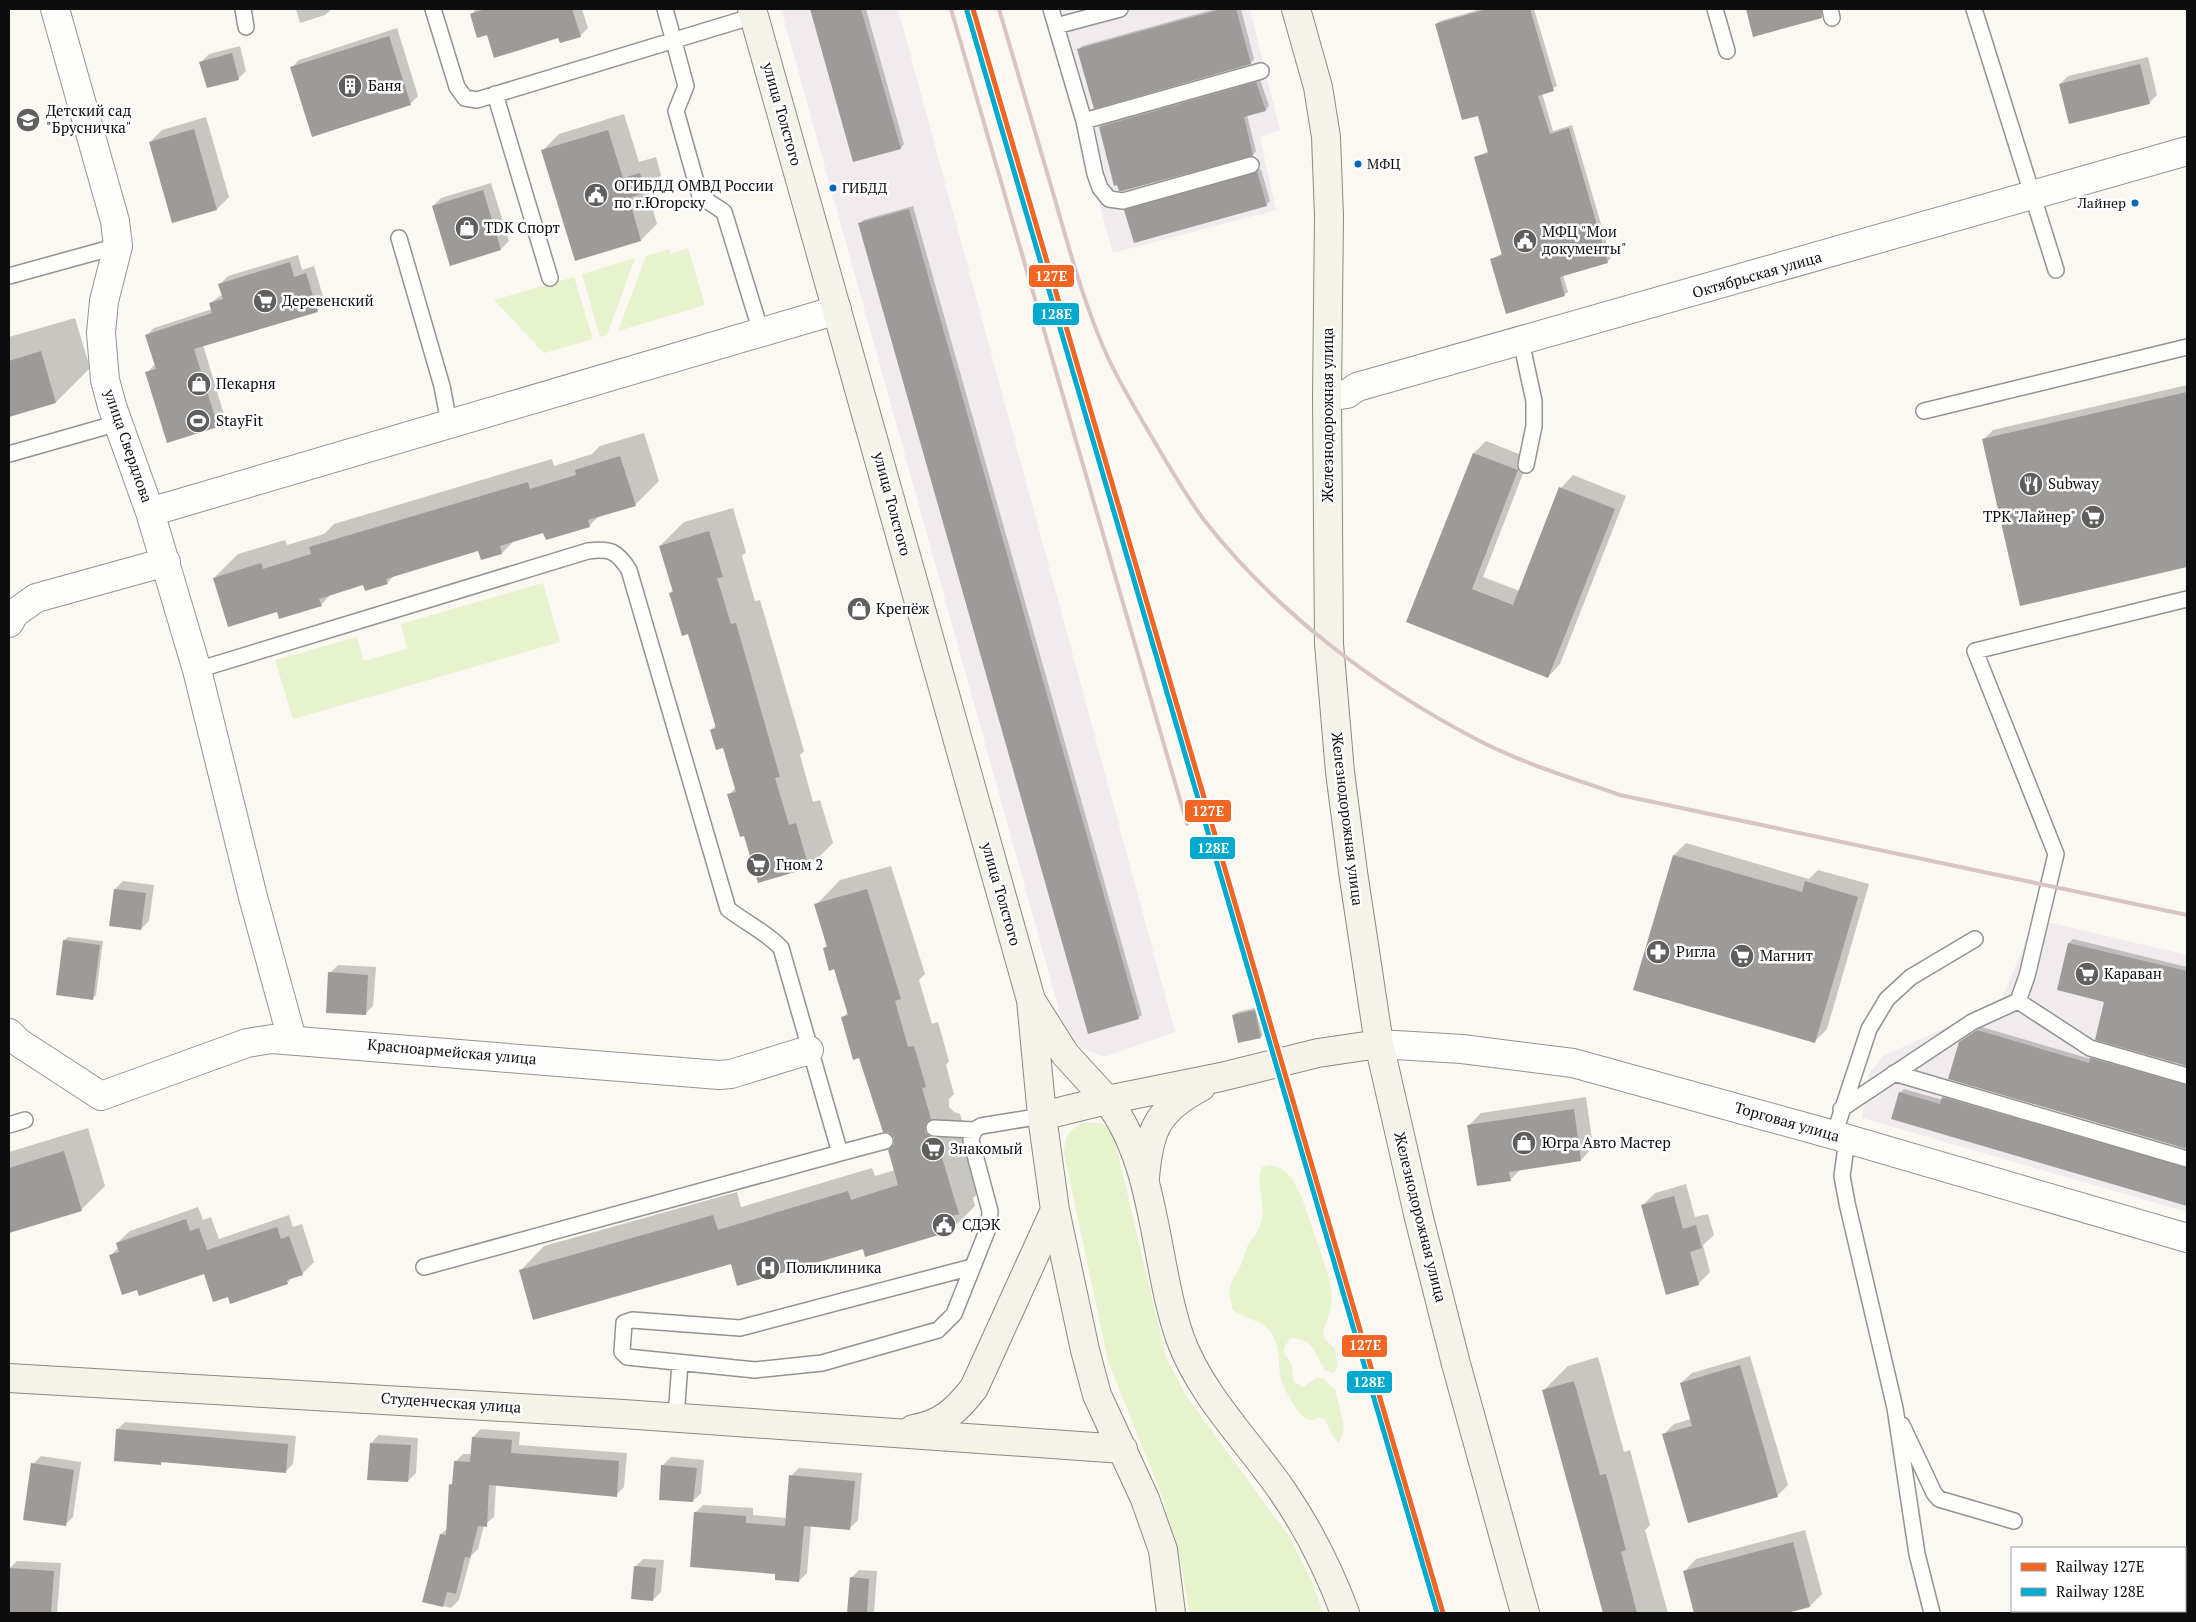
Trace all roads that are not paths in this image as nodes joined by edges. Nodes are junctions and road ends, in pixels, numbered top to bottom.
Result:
1 (55, 9) edge
2 (243, 9) edge
3 (433, 9) edge
4 (665, 9) edge
5 (1051, 9) edge
6 (1120, 9) edge
7 (1296, 9) edge
8 (1715, 9) edge
9 (1974, 9) edge
10 (753, 13) edge
11 (1056, 26) junction
12 (246, 27) dead end
13 (674, 40) junction
14 (1727, 51) dead end
15 (1261, 71) dead end
16 (495, 94) junction
17 (1084, 121) junction
18 (2187, 151) edge
19 (1251, 165) dead end
20 (2034, 196) junction
21 (399, 238) dead end
22 (118, 246) junction
23 (2056, 270) dead end
24 (9, 276) edge
25 (550, 278) dead end
26 (837, 310) junction
27 (761, 332) junction
28 (1521, 341) junction
29 (2187, 347) edge
30 (1327, 397) junction
31 (1924, 410) dead end
32 (118, 423) junction
33 (449, 423) junction
34 (9, 454) edge
35 (1526, 466) dead end
36 (150, 512) junction
37 (166, 562) junction
38 (2187, 598) edge
39 (9, 623) edge
40 (197, 670) junction
41 (1975, 939) dead end
42 (1031, 1000) junction
43 (2018, 1001) junction
44 (9, 1034) edge
45 (292, 1039) junction
46 (1379, 1044) junction
47 (809, 1050) junction
48 (1894, 1072) junction
49 (2187, 1076) edge
50 (1220, 1077) junction
51 (1107, 1100) junction
52 (1841, 1109) junction
53 (1042, 1116) junction
54 (25, 1120) dead end
55 (9, 1125) edge
56 (934, 1128) dead end
57 (974, 1130) junction
58 (1840, 1137) junction
59 (885, 1141) dead end
60 (840, 1153) junction
61 (2187, 1159) edge
62 (1144, 1183) junction
63 (1055, 1210) junction
64 (2187, 1238) edge
65 (424, 1267) dead end
66 (972, 1268) junction
67 (680, 1362) junction
68 (9, 1378) edge
69 (1895, 1408) junction
70 (676, 1418) junction
71 (894, 1432) junction
72 (1123, 1449) junction
73 (2014, 1521) dead end
74 (1171, 1613) edge
75 (1345, 1613) edge
76 (1526, 1613) edge
77 (1932, 1613) edge

1 - 22 street, улица Свердлова
2 - 12 lane
3 - 16 lane
4 - 13 lane
5 - 11 lane
6 - 11 lane
7 - 30 street, Железнодорожная улица
8 - 14 lane
9 - 20 lane
10 - 13 lane
10 - 26 street, улица Толстого
11 - 17 lane
13 - 16 lane
13 - 27 lane
15 - 17 lane
16 - 25 lane
17 - 19 lane
18 - 20 street, Октябрьская улица
20 - 23 lane
20 - 28 street, Октябрьская улица
21 - 33 lane
22 - 24 lane
22 - 32 street, улица Свердлова
26 - 27 street
26 - 42 street, улица Толстого
27 - 33 street
28 - 30 street, Октябрьская улица
28 - 35 lane
29 - 31 lane
30 - 46 street, Железнодорожная улица
32 - 34 lane
32 - 36 street, улица Свердлова
33 - 36 street
36 - 37 street, улица Свердлова
37 - 39 street
37 - 40 street, улица Свердлова
38 - 43 lane
40 - 45 street, улица Свердлова
40 - 47 lane
41 - 52 lane
42 - 51 street
42 - 53 street
43 - 48 lane
43 - 49 lane
44 - 45 street, Красноармейская улица
45 - 47 street, Красноармейская улица
46 - 50 street
46 - 58 street, Торговая улица
46 - 76 street, Железнодорожная улица
47 - 60 lane
48 - 52 lane
48 - 61 lane
50 - 51 street
50 - 62 street
51 - 53 street
51 - 62 street
52 - 58 lane
53 - 57 lane
53 - 63 street
54 - 55 lane
56 - 57 lane
57 - 66 lane
58 - 64 street, Торговая улица
58 - 69 lane
59 - 60 lane
60 - 65 lane
62 - 75 street
63 - 71 street
63 - 72 street
66 - 67 lane
66 - 67 lane
67 - 70 lane
68 - 70 street, Студенческая улица
69 - 73 lane
69 - 77 lane
70 - 71 street, Студенческая улица
71 - 72 street
72 - 74 street

